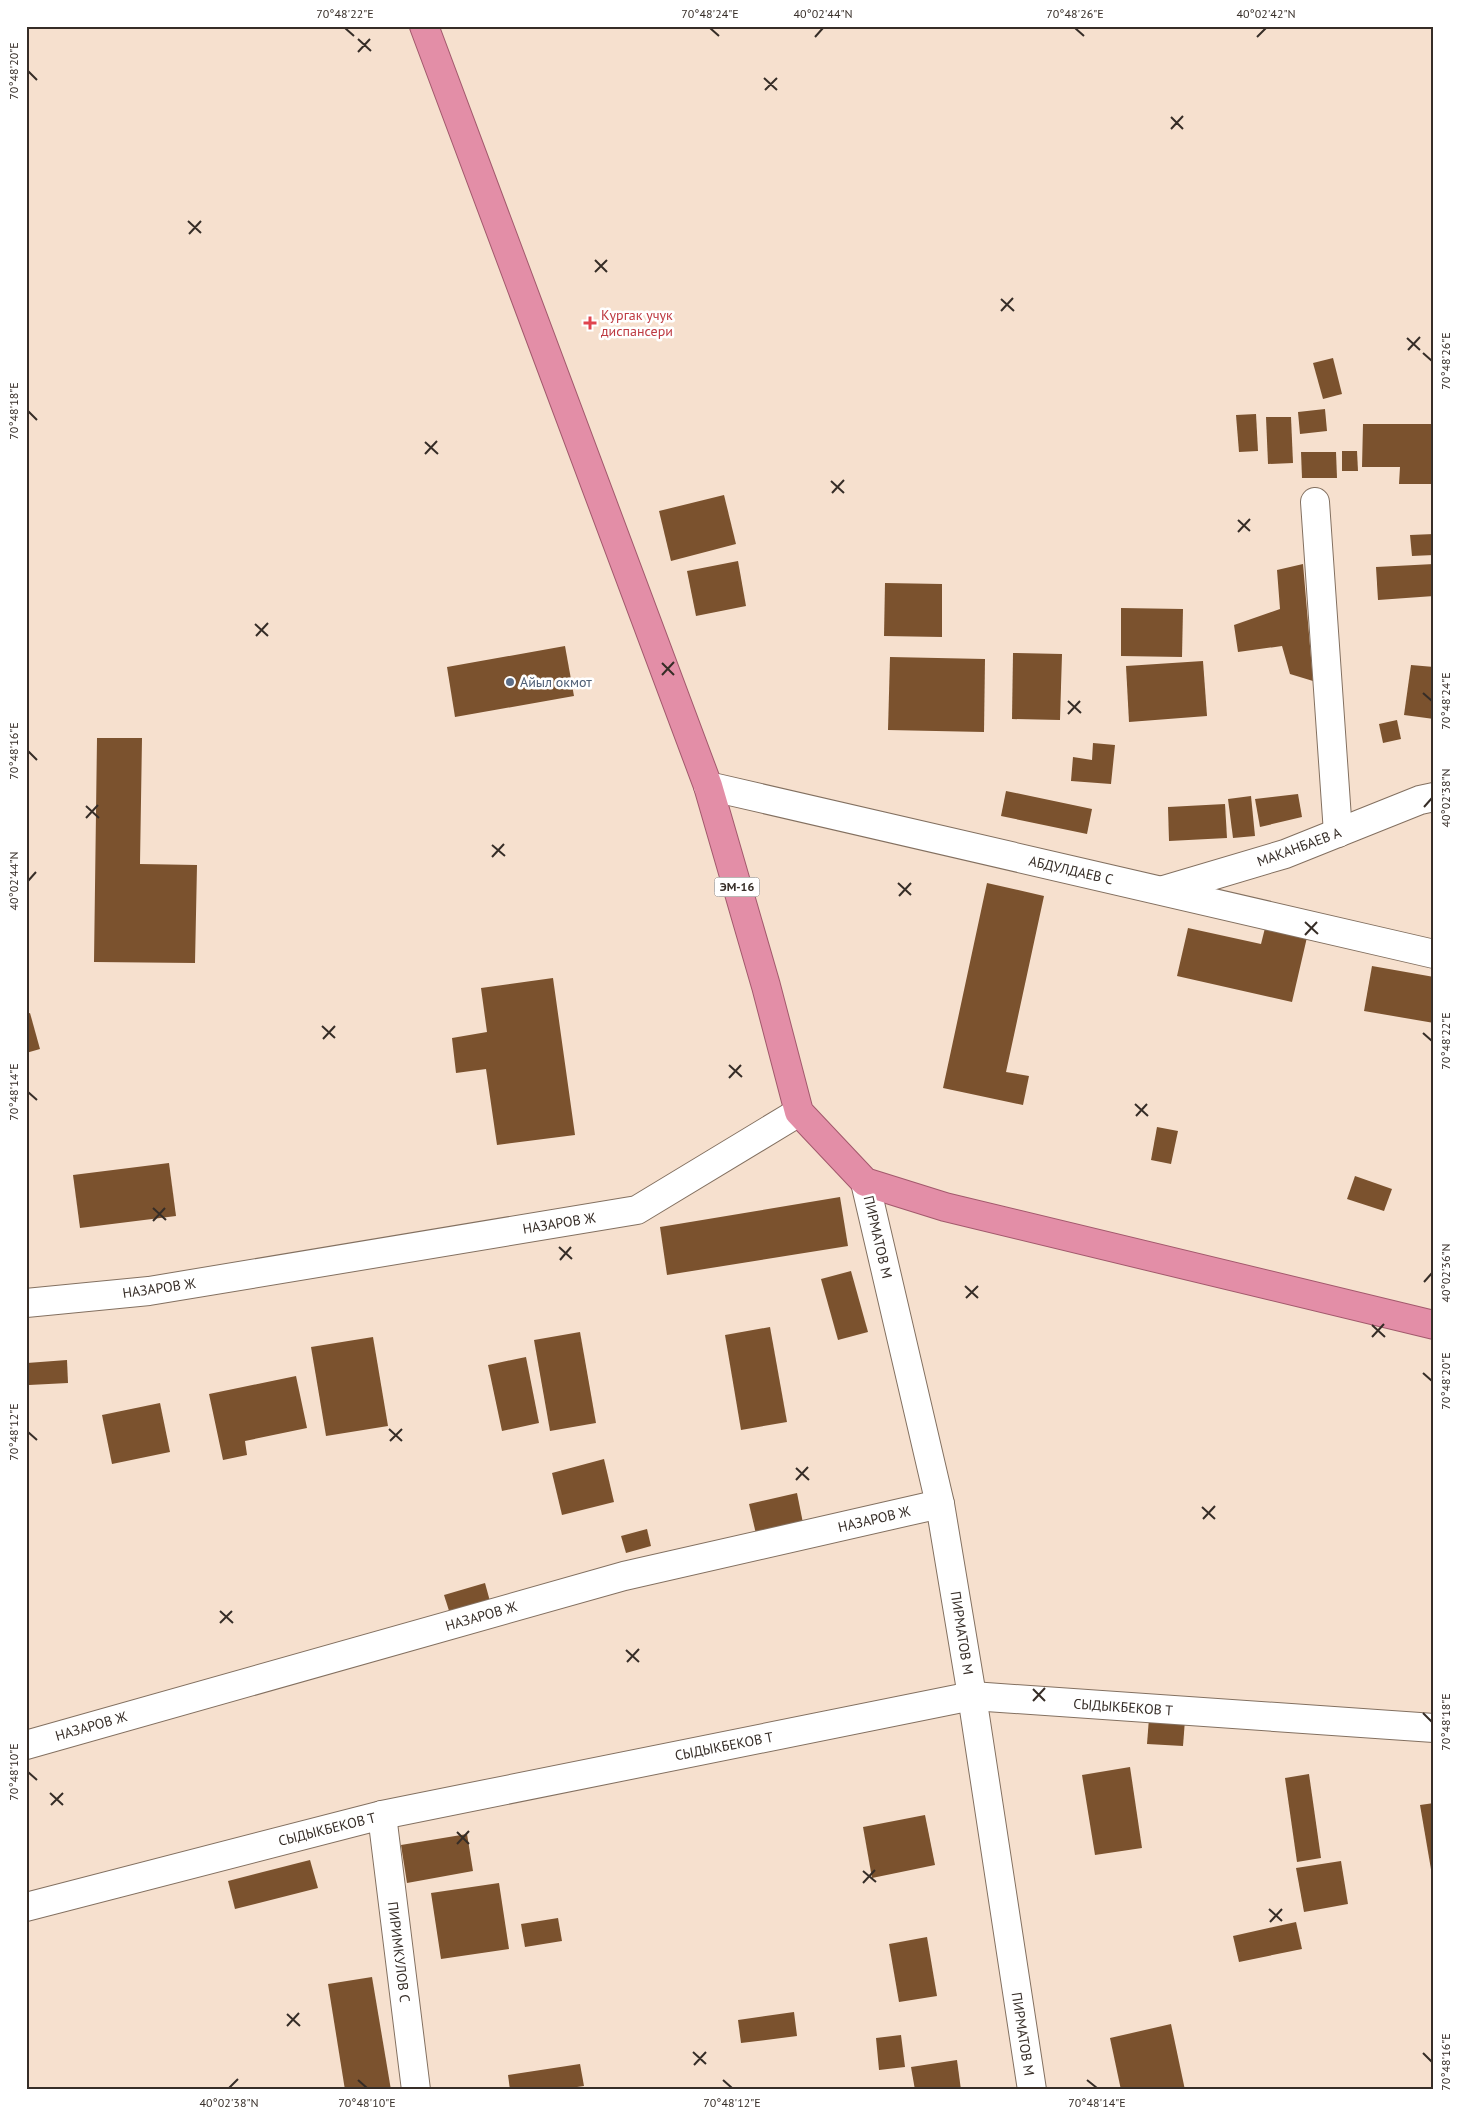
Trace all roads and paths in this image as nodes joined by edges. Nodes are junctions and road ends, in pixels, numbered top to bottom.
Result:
1 (424, 26) edge
2 (1315, 502) dead end
3 (708, 786) junction
4 (1434, 797) edge
5 (1338, 833) junction
6 (1162, 891) junction
7 (1434, 954) edge
8 (799, 1112) junction
9 (865, 1182) junction
10 (26, 1304) edge
11 (1434, 1325) edge
12 (940, 1504) junction
13 (972, 1696) junction
14 (1434, 1728) edge
15 (26, 1745) edge
16 (382, 1815) junction
17 (26, 1907) edge
18 (416, 2090) edge
19 (1032, 2090) edge

1 - 3 highway, ЭМ-16
2 - 5 street
3 - 6 street, АБДУЛДАЕВ С
3 - 8 highway, ЭМ-16
4 - 5 street, МАКАНБАЕВ А
5 - 6 street, МАКАНБАЕВ А
6 - 7 street, АБДУЛДАЕВ С
8 - 9 highway, ЭМ-16
8 - 10 street, НАЗАРОВ Ж
9 - 11 highway, ЭМ-16
9 - 12 street, ПИРМАТОВ М
12 - 13 street, ПИРМАТОВ М
12 - 15 street, НАЗАРОВ Ж
13 - 14 street, СЫДЫКБЕКОВ Т
13 - 16 street, СЫДЫКБЕКОВ Т
13 - 19 street, ПИРМАТОВ М
16 - 17 street, СЫДЫКБЕКОВ Т
16 - 18 street, ПИРИМКУЛОВ С

